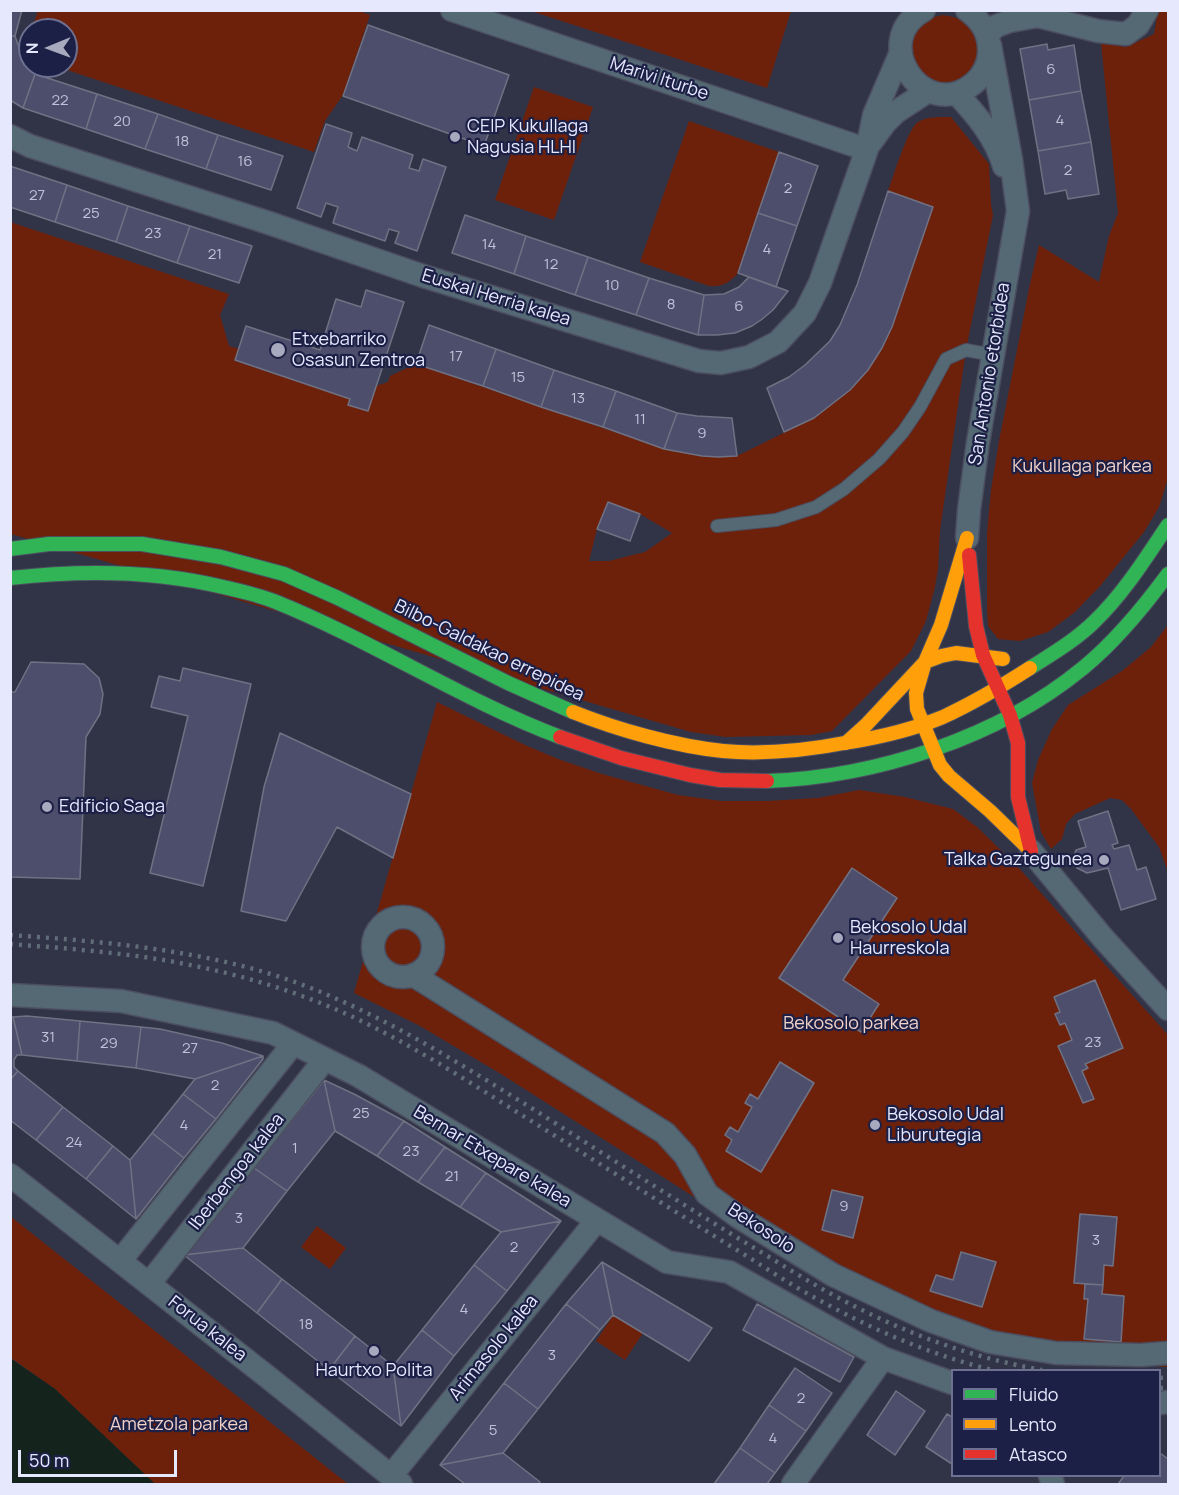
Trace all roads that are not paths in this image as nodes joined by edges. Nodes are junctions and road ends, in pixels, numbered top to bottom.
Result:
1 (452, 10) edge
2 (967, 10) edge
3 (1147, 10) edge
4 (916, 15) edge
5 (986, 30) edge
6 (901, 52) junction
7 (928, 91) junction
8 (956, 93) junction
9 (10, 136) edge
10 (867, 149) junction
11 (1018, 211) junction
12 (993, 355) junction
13 (1168, 525) edge
14 (717, 526) dead end
15 (967, 538) junction
16 (10, 549) edge
17 (1168, 574) edge
18 (10, 578) edge
19 (1062, 647) junction
20 (983, 655) junction
21 (925, 662) junction
22 (998, 689) junction
23 (1047, 695) junction
24 (1040, 713) dead end
25 (1010, 715) junction
26 (923, 724) junction
27 (1029, 741) dead end
28 (846, 743) junction
29 (933, 749) junction
30 (859, 769) junction
31 (1017, 770) junction
32 (899, 773) dead end
33 (937, 781) dead end
34 (1004, 783) dead end
35 (964, 789) junction
36 (981, 789) dead end
37 (1031, 851) junction
38 (413, 975) dead end
39 (10, 995) edge
40 (1168, 1009) edge
41 (293, 1044) junction
42 (325, 1059) junction
43 (10, 1175) edge
44 (597, 1220) junction
45 (120, 1261) junction
46 (149, 1284) junction
47 (1168, 1353) edge
48 (883, 1358) junction
49 (951, 1383) edge
50 (396, 1480) edge
51 (793, 1485) edge

1 - 10 street, Marivi Iturbe
2 - 5 street
3 - 5 street
4 - 6 street, Euskal Herria kalea
5 - 8 street
5 - 11 street, San Antonio etorbidea
6 - 7 street
6 - 10 street, Euskal Herria kalea
7 - 8 street
7 - 10 street, Euskal Herria kalea
8 - 11 street, San Antonio etorbidea
9 - 10 street, Euskal Herria kalea
11 - 12 street, San Antonio etorbidea
12 - 14 lane
12 - 15 street, San Antonio etorbidea
13 - 19 highway, Bilbo-Galdakao errepidea
15 - 20 highway
15 - 21 highway
16 - 28 highway, Bilbo-Galdakao errepidea
17 - 23 highway
18 - 30 highway
19 - 20 highway
19 - 22 highway, Bilbo-Galdakao errepidea
20 - 21 highway
20 - 22 highway
21 - 26 highway
21 - 28 highway
22 - 25 highway
22 - 26 highway, Bilbo-Galdakao errepidea
23 - 24 highway
23 - 25 highway
25 - 29 highway
25 - 31 highway
26 - 28 highway, Bilbo-Galdakao errepidea
26 - 29 highway
27 - 31 highway
29 - 30 highway
29 - 35 highway
30 - 32 highway
31 - 34 highway
31 - 37 highway
33 - 35 highway
35 - 36 highway
35 - 37 highway
37 - 40 street
38 - 47 street, Bekosolo
39 - 41 street, Bernar Etxepare kalea
41 - 42 street, Bernar Etxepare kalea
41 - 45 street, Iberbengoa kalea
42 - 44 street, Bernar Etxepare kalea
42 - 46 street, Iberbengoa kalea
43 - 45 street, Forua kalea
44 - 48 street, Bernar Etxepare kalea
44 - 50 street, Arimasolo kalea
45 - 46 street, Forua kalea
46 - 50 street, Forua kalea
48 - 49 street, Bernar Etxepare kalea
48 - 51 street

